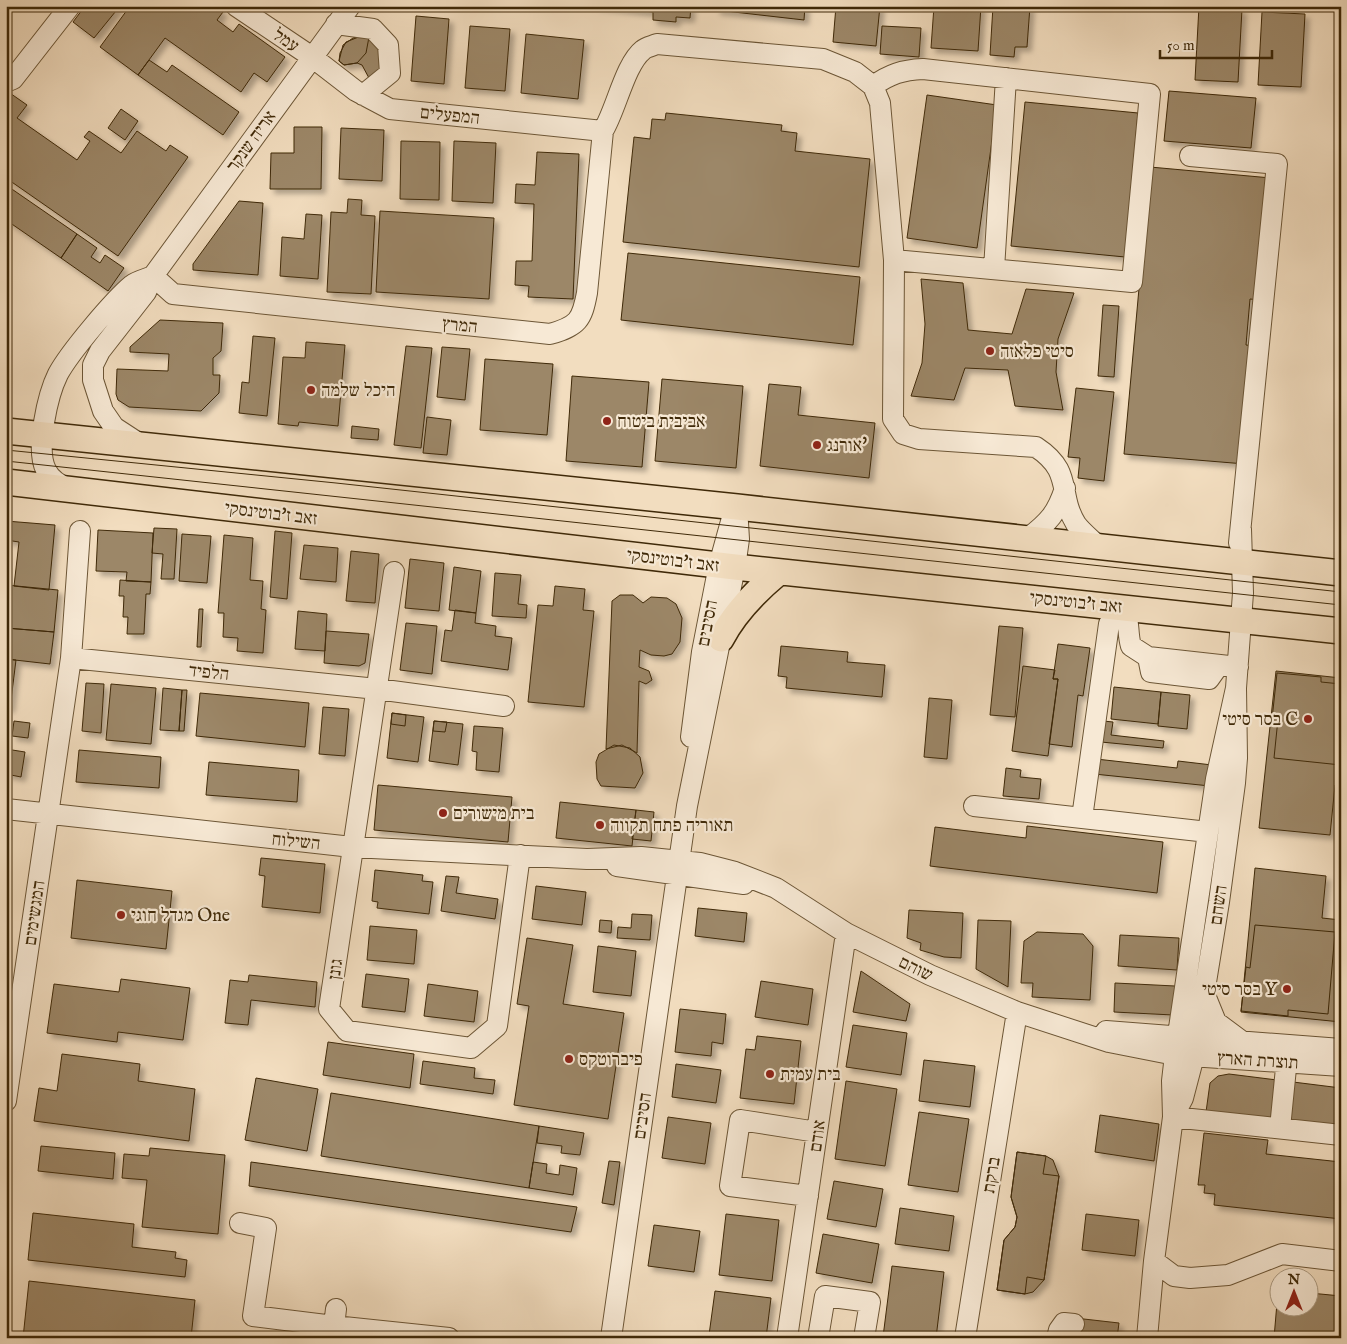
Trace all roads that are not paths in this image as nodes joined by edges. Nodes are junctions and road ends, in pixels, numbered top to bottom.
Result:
1 (70, 6) edge
2 (236, 6) edge
3 (350, 6) edge
4 (336, 24) junction
5 (312, 57) junction
6 (1006, 78) junction
7 (6, 82) edge
8 (873, 86) junction
9 (364, 95) junction
10 (603, 131) junction
11 (1190, 156) dead end
12 (894, 260) junction
13 (994, 269) junction
14 (153, 276) junction
15 (6, 431) edge
16 (44, 435) junction
17 (143, 445) junction
18 (6, 482) edge
19 (1065, 488) junction
20 (69, 490) junction
21 (737, 507) junction
22 (80, 532) dead end
23 (1028, 538) junction
24 (1098, 546) junction
25 (1240, 561) junction
26 (727, 566) junction
27 (394, 572) dead end
28 (779, 572) junction
29 (1341, 573) edge
30 (1116, 616) junction
31 (1242, 620) junction
32 (1341, 631) edge
33 (721, 639) junction
34 (71, 658) junction
35 (1229, 666) junction
36 (1236, 688) junction
37 (377, 689) junction
38 (504, 706) dead end
39 (687, 806) junction
40 (974, 806) dead end
41 (6, 809) edge
42 (49, 814) junction
43 (1082, 818) junction
44 (1208, 832) junction
45 (352, 847) junction
46 (520, 855) junction
47 (678, 868) junction
48 (1198, 900) junction
49 (1219, 902) junction
50 (846, 934) junction
51 (1205, 994) junction
52 (1017, 1012) junction
53 (1243, 1042) junction
54 (1186, 1047) junction
55 (1339, 1057) edge
56 (1287, 1060) junction
57 (6, 1101) edge
58 (1173, 1117) junction
59 (1280, 1128) junction
60 (817, 1132) junction
61 (1341, 1135) edge
62 (808, 1196) junction
63 (240, 1223) dead end
64 (1154, 1261) junction
65 (1341, 1261) edge
66 (334, 1324) edge
67 (1074, 1324) dead end
68 (449, 1338) edge
69 (611, 1338) edge
70 (787, 1338) edge
71 (818, 1338) edge
72 (864, 1338) edge
73 (966, 1338) edge
74 (1058, 1338) edge
75 (1147, 1338) edge

1 - 7 street
2 - 5 street, עמל
3 - 4 street, אריה שנקר
4 - 5 street, אריה שנקר
4 - 9 street
5 - 9 street, המפעלים
5 - 14 street, אריה שנקר
6 - 8 street
6 - 13 street
6 - 13 street
8 - 10 street
8 - 12 street
9 - 10 street, המפעלים
10 - 14 street, המרץ
11 - 25 street, השחם
12 - 13 street
12 - 19 street
14 - 16 street, אריה שנקר
14 - 17 street, אריה שנקר
15 - 16 main road
16 - 17 main road
16 - 20 street, אריה שנקר
17 - 21 main road
18 - 20 main road, זאב ז'בוטינסקי
19 - 23 street
19 - 24 street
20 - 26 main road, זאב ז'בוטינסקי
21 - 23 main road
21 - 26 street, הסיבים
22 - 34 street
23 - 24 main road
24 - 25 main road
25 - 29 main road
25 - 31 street, השחם
26 - 28 main road, זאב ז'בוטינסקי
26 - 33 street, הסיבים
26 - 39 street, הסיבים
27 - 37 street, גונן
28 - 30 main road, זאב ז'בוטינסקי
28 - 33 main road
30 - 31 main road, זאב ז'בוטינסקי
30 - 35 street
30 - 43 street
31 - 32 main road, זאב ז'בוטינסקי
31 - 35 street, השחם
33 - 39 street, הסיבים
34 - 37 street, הלפיד
34 - 42 street
35 - 36 street, השחם
36 - 44 street, השחם
36 - 49 street, השחם
37 - 38 street, הלפיד
37 - 45 street, גונן
39 - 47 street, הסיבים
40 - 43 street
41 - 42 street, השילוח
42 - 45 street, השילוח
42 - 57 street, המגשימים
43 - 44 street
44 - 48 street, השחם
45 - 46 street, השילוח
45 - 46 street, גונן
46 - 47 street, השילוח
47 - 50 street, שוהם
47 - 69 street, הסיבים
48 - 49 street
48 - 54 street, השחם
49 - 51 street, השחם
50 - 52 street, שוהם
50 - 60 street, אודם
51 - 53 street
51 - 54 street, השחם
52 - 54 street, שוהם
52 - 73 street, ברקת
53 - 54 street, תוצרת הארץ
53 - 55 street, תוצרת הארץ
54 - 56 street, תוצרת הארץ
54 - 58 street, השחם
55 - 56 street, תוצרת הארץ
56 - 59 street
58 - 59 street
58 - 64 street, השחם
59 - 61 street
60 - 62 street, אודם
60 - 62 street
62 - 70 street, אודם
63 - 66 street
64 - 65 street
64 - 75 street, השחם
66 - 68 street
67 - 74 street
71 - 72 street

